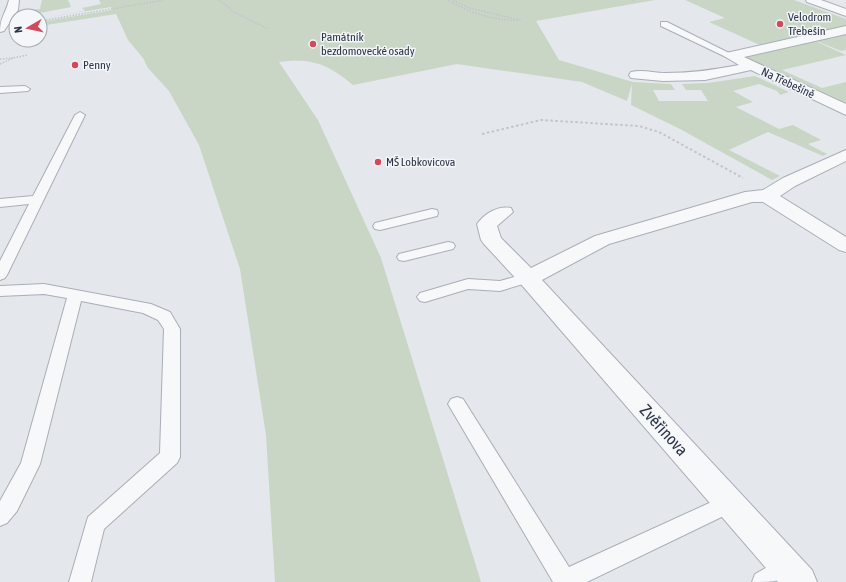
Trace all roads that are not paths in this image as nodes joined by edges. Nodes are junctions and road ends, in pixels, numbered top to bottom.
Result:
1 (14, 0) edge
2 (811, 0) edge
3 (846, 13) edge
4 (664, 24) dead end
5 (0, 28) edge
6 (846, 30) edge
7 (731, 56) junction
8 (752, 66) junction
9 (636, 75) dead end
10 (25, 89) dead end
11 (0, 90) edge
12 (846, 110) edge
13 (80, 114) dead end
14 (846, 155) edge
15 (769, 195) junction
16 (36, 200) junction
17 (0, 203) edge
18 (504, 212) dead end
19 (432, 213) dead end
20 (380, 226) dead end
21 (448, 246) dead end
22 (846, 246) edge
23 (404, 257) dead end
24 (0, 275) edge
25 (528, 278) junction
26 (0, 291) edge
27 (75, 295) junction
28 (425, 297) dead end
29 (457, 404) dead end
30 (729, 503) junction
31 (0, 516) edge
32 (793, 574) edge
33 (80, 582) edge
34 (763, 582) edge

1 - 5 street
2 - 3 street
4 - 7 lane
6 - 7 street
7 - 8 street, Na Třebešíně
8 - 9 street
8 - 12 street, Na Třebešíně
10 - 11 lane
13 - 16 lane
14 - 15 street
15 - 22 street
15 - 25 street
16 - 17 lane
16 - 24 lane
18 - 25 street, Zvěřinova
19 - 20 lane
21 - 23 lane
25 - 28 lane
25 - 30 street, Zvěřinova
26 - 27 lane
27 - 31 lane
27 - 33 lane
29 - 30 lane
30 - 32 street, Zvěřinova
32 - 34 lane

